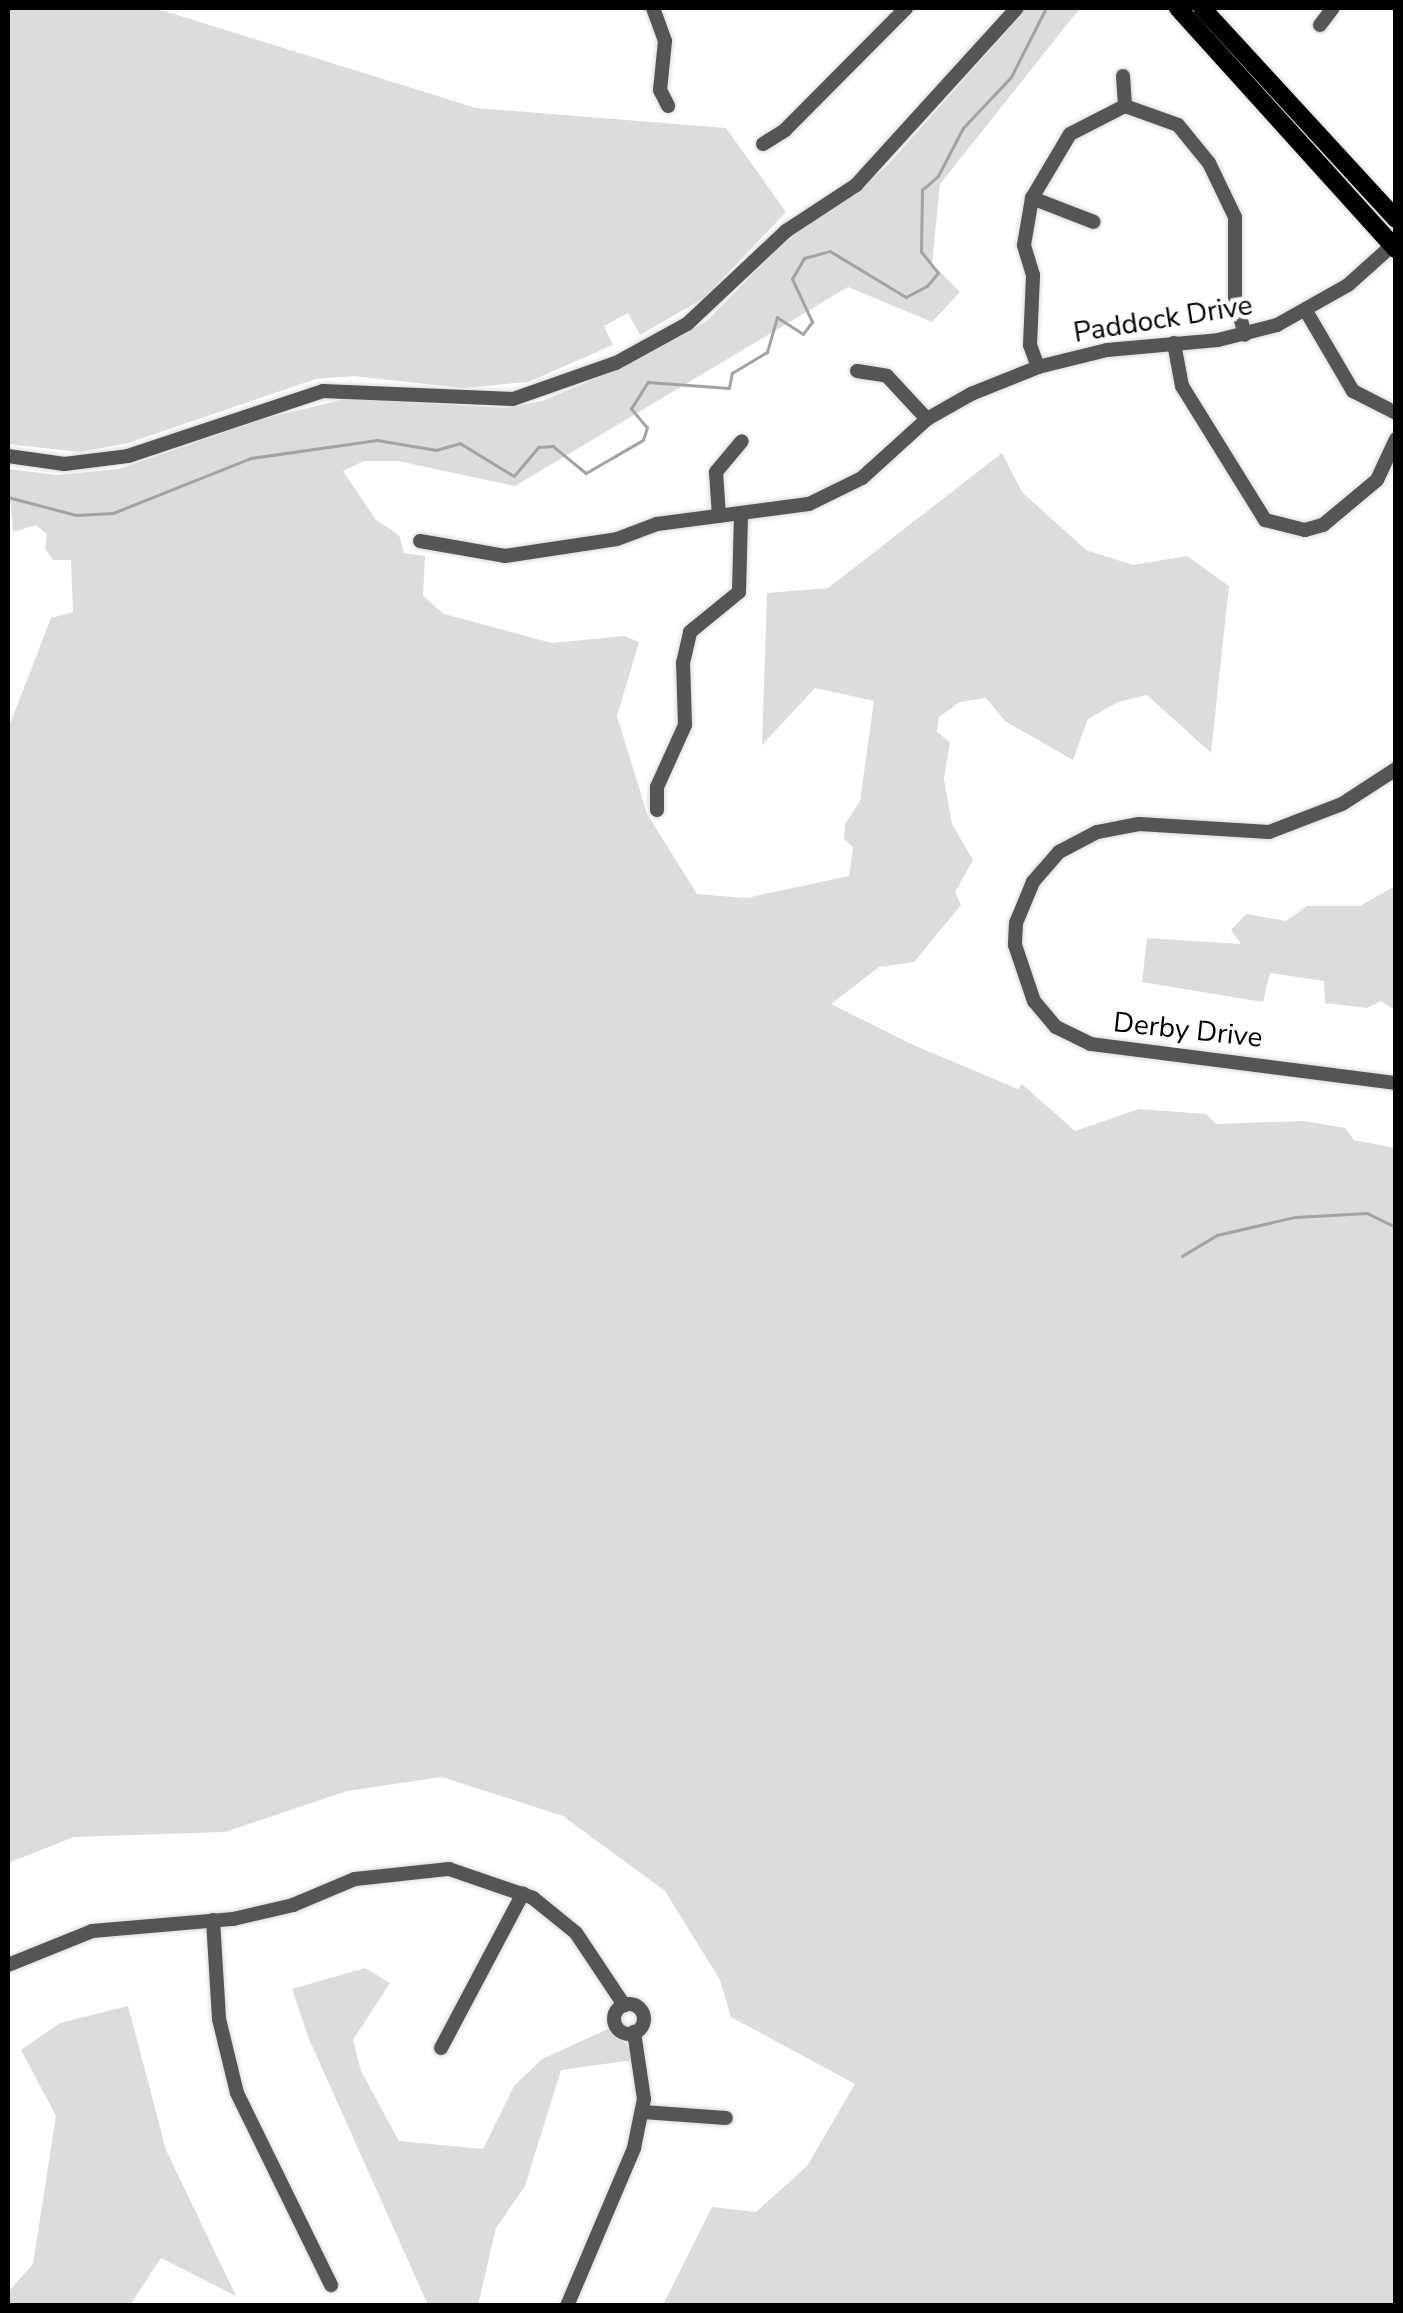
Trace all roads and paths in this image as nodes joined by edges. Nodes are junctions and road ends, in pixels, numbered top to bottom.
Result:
1 (653, 8) edge
2 (906, 8) edge
3 (1017, 8) edge
4 (1178, 8) edge
5 (1202, 8) edge
6 (1333, 8) edge
7 (1320, 24) dead end
8 (1123, 76) dead end
9 (668, 106) dead end
10 (1124, 106) junction
11 (764, 144) dead end
12 (1032, 198) junction
13 (1396, 218) edge
14 (1094, 222) dead end
15 (1394, 245) edge
16 (1306, 311) junction
17 (1245, 336) junction
18 (1174, 343) junction
19 (1038, 367) junction
20 (857, 371) dead end
21 (1396, 413) edge
22 (927, 419) junction
23 (1396, 439) edge
24 (742, 441) dead end
25 (8, 456) edge
26 (719, 516) junction
27 (741, 516) junction
28 (420, 542) dead end
29 (1396, 769) edge
30 (657, 810) dead end
31 (1396, 1084) edge
32 (523, 1893) junction
33 (212, 1920) junction
34 (8, 1965) edge
35 (440, 2048) dead end
36 (642, 2112) junction
37 (726, 2118) dead end
38 (332, 2285) dead end
39 (566, 2306) edge

1 - 9 street
2 - 11 street
3 - 25 street
4 - 15 main road
5 - 13 main road
6 - 7 street
8 - 10 street
10 - 12 street
10 - 17 street
12 - 14 street
12 - 19 street
15 - 16 street, Paddock Drive
16 - 17 street, Paddock Drive
16 - 21 street
17 - 18 street, Paddock Drive
18 - 19 street, Paddock Drive
18 - 23 street
19 - 22 street, Paddock Drive
20 - 22 street
22 - 27 street, Paddock Drive
24 - 26 street
26 - 27 street, Paddock Drive
26 - 28 street, Paddock Drive
27 - 30 street
29 - 31 street, Derby Drive
32 - 33 street
32 - 35 street
32 - 36 street
33 - 34 street
33 - 38 street
36 - 37 street
36 - 39 street

